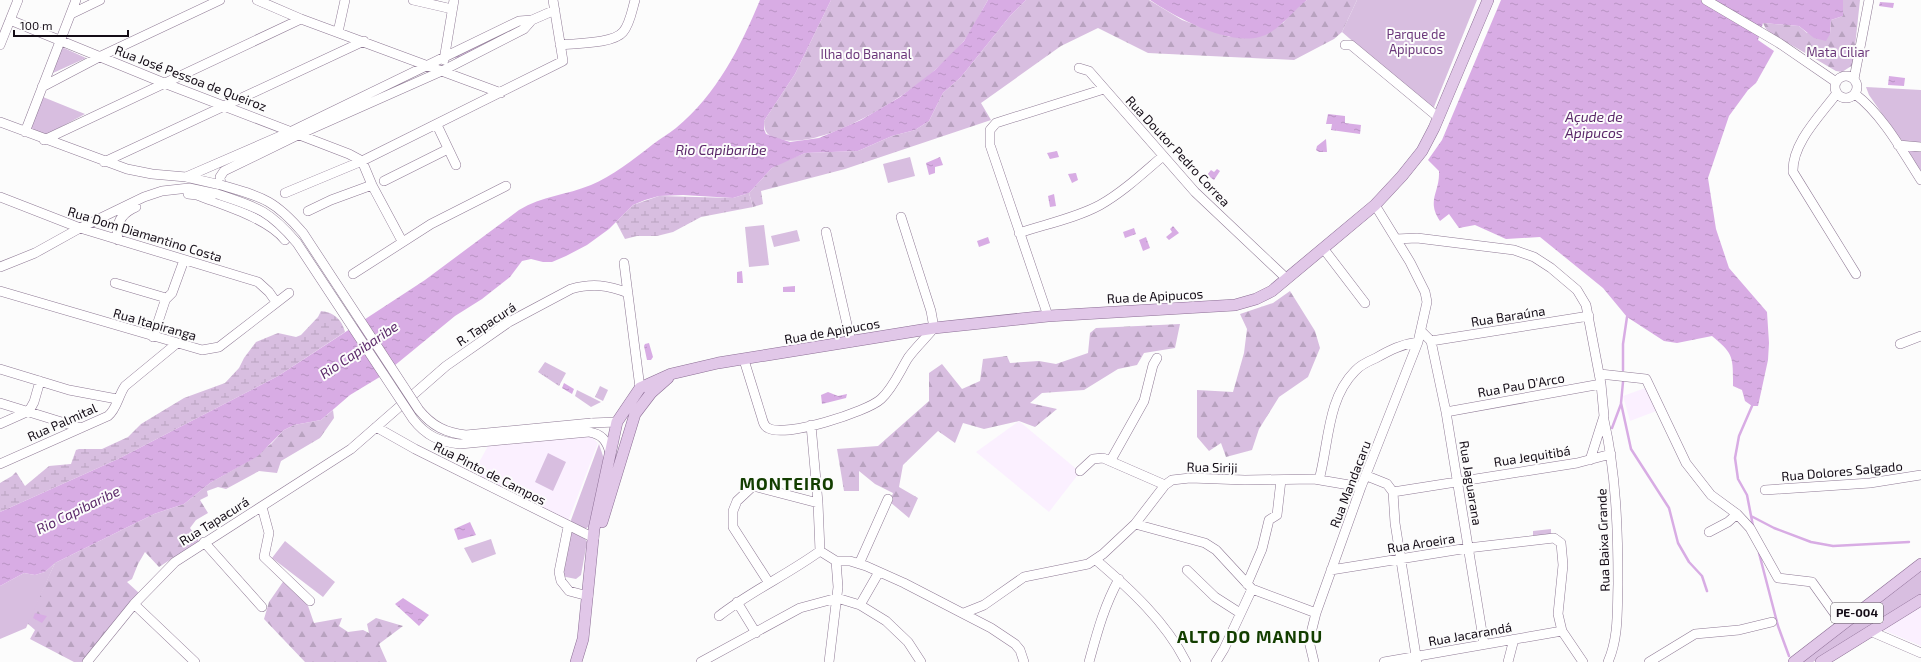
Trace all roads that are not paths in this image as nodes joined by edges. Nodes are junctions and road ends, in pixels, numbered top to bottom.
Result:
1 (18, 0) edge
2 (76, 0) edge
3 (100, 0) edge
4 (220, 0) edge
5 (257, 0) edge
6 (345, 0) edge
7 (415, 0) edge
8 (554, 0) edge
9 (635, 0) edge
10 (1488, 0) edge
11 (1706, 0) edge
12 (1869, 0) edge
13 (453, 4) edge
14 (555, 10) junction
15 (71, 14) junction
16 (301, 19) junction
17 (10, 20) junction
18 (532, 20) junction
19 (338, 32) junction
20 (60, 40) junction
21 (364, 41) junction
22 (0, 45) edge
23 (560, 45) junction
24 (1345, 45) dead end
25 (445, 55) junction
26 (101, 56) junction
27 (426, 66) junction
28 (1079, 68) dead end
29 (442, 71) junction
30 (1854, 78) junction
31 (1836, 82) junction
32 (164, 83) junction
33 (42, 87) junction
34 (1104, 90) junction
35 (501, 93) junction
36 (1837, 93) junction
37 (1855, 94) junction
38 (224, 105) junction
39 (1439, 118) junction
40 (0, 122) edge
41 (437, 125) junction
42 (25, 132) junction
43 (296, 133) junction
44 (44, 140) junction
45 (1898, 145) junction
46 (1921, 147) edge
47 (448, 149) junction
48 (1163, 156) junction
49 (362, 161) junction
50 (104, 162) junction
51 (456, 165) dead end
52 (165, 175) junction
53 (186, 177) junction
54 (1921, 180) edge
55 (384, 181) dead end
56 (221, 185) junction
57 (372, 185) junction
58 (506, 186) dead end
59 (163, 193) junction
60 (285, 193) dead end
61 (0, 197) edge
62 (1375, 205) junction
63 (308, 210) dead end
64 (902, 217) dead end
65 (80, 228) junction
66 (826, 232) dead end
67 (1019, 233) junction
68 (1396, 239) junction
69 (118, 240) junction
70 (285, 240) dead end
71 (402, 241) junction
72 (1323, 248) junction
73 (184, 260) junction
74 (624, 263) dead end
75 (0, 266) edge
76 (353, 274) dead end
77 (1856, 274) dead end
78 (1287, 279) junction
79 (115, 282) dead end
80 (0, 291) edge
81 (289, 293) dead end
82 (628, 293) junction
83 (166, 299) junction
84 (276, 302) junction
85 (1365, 303) dead end
86 (1048, 316) junction
87 (1589, 316) junction
88 (934, 328) junction
89 (1421, 331) junction
90 (1921, 336) edge
91 (153, 337) junction
92 (1431, 341) junction
93 (851, 342) junction
94 (1418, 342) junction
95 (176, 344) junction
96 (1900, 344) dead end
97 (1157, 358) dead end
98 (744, 360) junction
99 (0, 369) edge
100 (671, 374) junction
101 (1600, 374) junction
102 (40, 381) junction
103 (1601, 384) junction
104 (640, 388) junction
105 (117, 399) junction
106 (0, 403) edge
107 (29, 411) junction
108 (1446, 412) junction
109 (1604, 416) junction
110 (617, 422) junction
111 (0, 424) edge
112 (811, 425) junction
113 (376, 427) junction
114 (590, 427) junction
115 (81, 428) junction
116 (610, 454) junction
117 (1611, 454) junction
118 (1111, 460) junction
119 (1590, 460) junction
120 (0, 464) edge
121 (1080, 471) dead end
122 (1921, 475) edge
123 (1367, 476) junction
124 (617, 478) junction
125 (1281, 480) junction
126 (1320, 480) junction
127 (1458, 481) junction
128 (1165, 485) junction
129 (1361, 487) junction
130 (1765, 490) dead end
131 (1393, 492) junction
132 (888, 499) dead end
133 (818, 503) junction
134 (262, 507) junction
135 (1737, 514) junction
136 (1135, 524) junction
137 (568, 527) junction
138 (1709, 532) dead end
139 (594, 538) junction
140 (204, 542) junction
141 (1468, 548) junction
142 (820, 551) junction
143 (1400, 559) junction
144 (1096, 560) junction
145 (836, 561) junction
146 (859, 564) junction
147 (1921, 564) edge
148 (1187, 570) dead end
149 (1331, 570) junction
150 (879, 572) junction
151 (1119, 579) junction
152 (769, 583) junction
153 (1249, 586) junction
154 (588, 596) junction
155 (837, 598) junction
156 (1921, 600) edge
157 (310, 601) dead end
158 (736, 602) junction
159 (134, 604) junction
160 (860, 605) junction
161 (262, 606) dead end
162 (964, 613) junction
163 (1240, 613) junction
164 (1316, 613) junction
165 (719, 616) dead end
166 (1772, 622) dead end
167 (1842, 624) junction
168 (1562, 631) junction
169 (1870, 631) junction
170 (756, 633) junction
171 (1514, 639) junction
172 (1484, 644) junction
173 (1921, 653) edge
174 (1416, 660) edge
175 (87, 662) edge
176 (195, 662) edge
177 (576, 662) edge
178 (701, 662) edge
179 (829, 662) edge
180 (921, 662) edge
181 (1024, 662) edge
182 (1089, 662) edge
183 (1186, 662) edge
184 (1216, 662) edge
185 (1314, 662) edge
186 (1384, 662) edge
187 (1508, 662) edge
188 (1583, 662) edge
189 (1608, 662) edge
190 (1649, 662) edge
191 (1794, 662) edge
192 (1821, 662) edge

1 - 17 street
2 - 15 street
3 - 15 street
4 - 26 street
5 - 16 street
6 - 19 street
7 - 13 street
8 - 14 street
9 - 23 street
10 - 39 main road, Rua de Apipucos
11 - 31 street
12 - 30 street
13 - 25 street
14 - 18 street
14 - 23 street
15 - 20 street
16 - 19 street
16 - 32 street
17 - 20 street, Rua José Pessoa de Queiroz
17 - 22 street
18 - 25 street
18 - 29 street
19 - 21 street
20 - 26 street, Rua José Pessoa de Queiroz
20 - 33 street
21 - 27 street
21 - 38 street
23 - 35 street
24 - 39 street
25 - 27 street
25 - 29 street
26 - 32 street, Rua José Pessoa de Queiroz
26 - 33 street
27 - 29 street
27 - 43 street
28 - 34 street, Rua Doutor Pedro Correa
29 - 35 street
29 - 43 street
30 - 31 street
30 - 37 street
31 - 36 street
32 - 38 street, Rua José Pessoa de Queiroz
32 - 44 street
33 - 42 street
34 - 48 street, Rua Doutor Pedro Correa
34 - 67 street
35 - 41 street
36 - 37 street
36 - 77 street
37 - 45 street
38 - 43 street, Rua José Pessoa de Queiroz
38 - 50 street
39 - 62 main road, Rua de Apipucos
40 - 42 street
41 - 47 street
41 - 49 street
42 - 44 street
43 - 49 street, Rua José Pessoa de Queiroz
43 - 53 street
43 - 56 street
44 - 50 street
45 - 46 street
45 - 54 street
47 - 51 street
47 - 55 street
48 - 67 street
48 - 78 street, Rua Doutor Pedro Correa
49 - 57 street
49 - 60 street
50 - 52 street
52 - 53 street
52 - 59 street
53 - 56 street
56 - 114 street, bridge
57 - 63 street
57 - 71 street
58 - 71 street
59 - 65 street
59 - 69 street
59 - 70 street
59 - 114 street, bridge
61 - 65 street, Rua Dom Diamantino Costa
62 - 68 street
62 - 72 main road, Rua de Apipucos
64 - 88 street
65 - 69 street, Rua Dom Diamantino Costa
65 - 75 street
66 - 93 street
67 - 86 street
68 - 87 street, Rua Baixa Grande
68 - 89 street, Rua Mandacaru
69 - 73 street, Rua Dom Diamantino Costa
71 - 76 street
72 - 78 main road, Rua de Apipucos
72 - 85 street
73 - 83 street
73 - 84 street, Rua Dom Diamantino Costa
74 - 82 street
78 - 86 main road, Rua de Apipucos
79 - 83 street
80 - 91 street, Rua Itapiranga
81 - 84 street, Rua Itapiranga
82 - 104 street
82 - 113 street, R. Tapacurá
83 - 91 street
84 - 95 street, Rua Itapiranga
86 - 88 main road, Rua de Apipucos
87 - 92 street, Rua Baraúna
87 - 101 street, Rua Baixa Grande
88 - 93 main road, Rua de Apipucos
88 - 112 street
89 - 92 street
89 - 94 street, Rua Mandacaru
90 - 96 street
91 - 95 street, Rua Itapiranga
92 - 108 street, Rua Jaguarana
93 - 98 main road, Rua de Apipucos
94 - 123 street, Rua Mandacaru
94 - 126 street
95 - 105 street, Rua Palmital
97 - 118 street
98 - 100 main road, Rua de Apipucos
98 - 112 street
99 - 102 street
100 - 104 main road, Rua de Apipucos
100 - 124 main road
101 - 103 street, Rua Baixa Grande
101 - 135 street
102 - 105 street
102 - 107 street
103 - 108 street, Rua Pau D'Arco
103 - 109 street, Rua Baixa Grande
104 - 110 main road
105 - 115 street, Rua Palmital
106 - 107 street
107 - 111 street
107 - 115 street
108 - 127 street, Rua Jaguarana
109 - 117 street, Rua Baixa Grande
109 - 119 street
110 - 114 street
110 - 116 main road
110 - 124 main road
112 - 133 street
113 - 134 street, Rua Tapacurá
113 - 137 street, Rua Pinto de Campos
114 - 116 street
115 - 120 street, Rua Palmital
116 - 139 main road
117 - 119 street, Rua Jequitibá
117 - 189 street, Rua Baixa Grande
118 - 121 street
118 - 128 street
119 - 127 street, Rua Jequitibá
122 - 130 street, Rua Dolores Salgado
123 - 129 street, Rua Mandacaru
123 - 131 street
124 - 139 main road
125 - 126 street, Rua Siriji
125 - 128 street, Rua Siriji
125 - 153 street
126 - 129 street, Rua Siriji
127 - 131 street, Rua Jequitibá
127 - 141 street, Rua Jaguarana
128 - 136 street
129 - 149 street, Rua Mandacaru
131 - 143 street
132 - 146 street
133 - 142 street
133 - 152 street
134 - 140 street, Rua Tapacurá
134 - 157 street
135 - 138 street
135 - 167 street
136 - 144 street
136 - 153 street
137 - 139 street, Rua Pinto de Campos
137 - 154 street
139 - 154 main road
140 - 159 street, Rua Tapacurá
140 - 161 street
141 - 143 street, Rua Aroeira
141 - 168 street, Rua Aroeira
141 - 172 street, Rua Jaguarana
142 - 145 street
142 - 152 street
143 - 149 street, Rua Aroeira
143 - 174 street
144 - 151 street
144 - 162 street
145 - 146 street
145 - 155 street
146 - 150 street
147 - 167 main road, PE-004
148 - 163 street
149 - 164 street, Rua Mandacaru
150 - 160 street
150 - 162 street
151 - 182 street
151 - 183 street
152 - 158 street
153 - 163 street
153 - 164 street
154 - 177 main road
155 - 160 street
155 - 170 street
155 - 179 street
156 - 169 main road, PE-004
158 - 165 street
158 - 170 street
159 - 175 street, Rua Tapacurá
159 - 176 street
160 - 180 street
162 - 181 street
163 - 184 street
164 - 185 street, Rua Mandacaru
166 - 190 street
167 - 191 main road, PE-004
168 - 171 street, Rua Jacarandá
168 - 188 street
169 - 173 street
169 - 192 main road, PE-004
170 - 178 street
171 - 172 street, Rua Jacarandá
171 - 187 street
172 - 174 street, Rua Jacarandá
174 - 186 street, Rua Jacarandá

